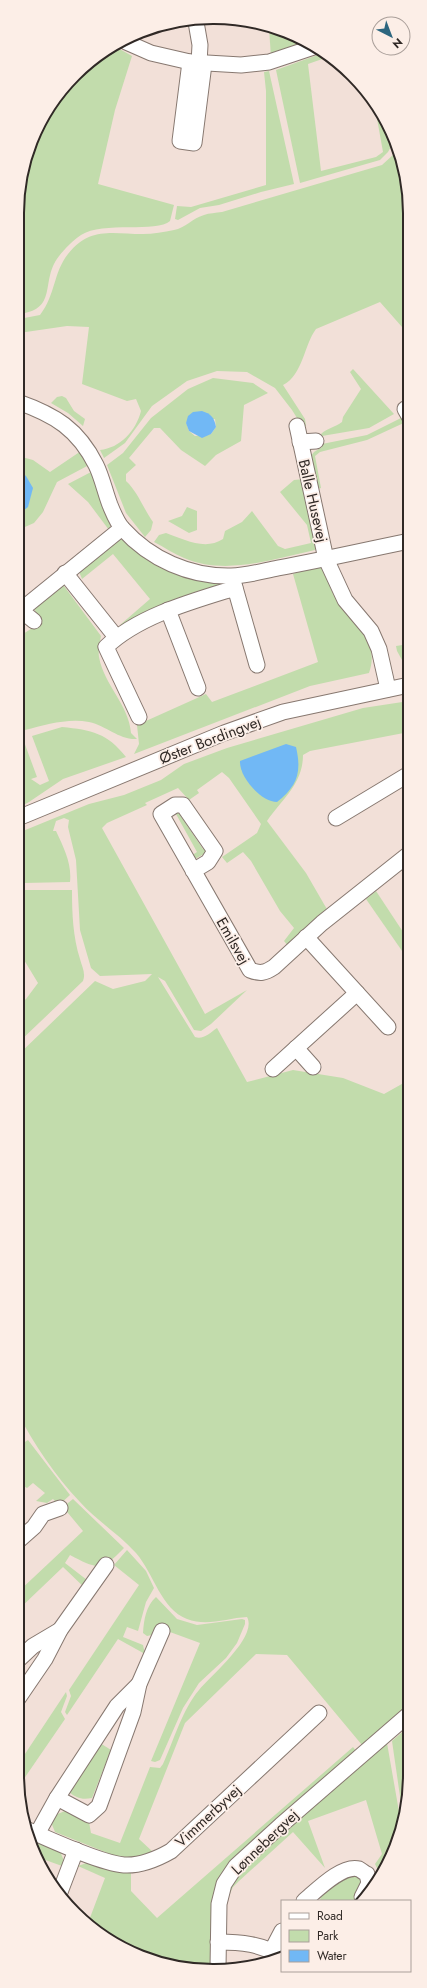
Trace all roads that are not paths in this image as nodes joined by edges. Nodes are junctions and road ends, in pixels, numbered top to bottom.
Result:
1 (196, 25) edge
2 (130, 44) edge
3 (308, 49) edge
4 (198, 63) junction
5 (24, 404) edge
6 (297, 426) dead end
7 (316, 441) dead end
8 (300, 442) junction
9 (122, 528) junction
10 (403, 542) edge
11 (326, 559) junction
12 (65, 573) junction
13 (233, 582) junction
14 (24, 606) edge
15 (168, 610) junction
16 (24, 612) edge
17 (34, 621) dead end
18 (116, 637) junction
19 (257, 665) dead end
20 (403, 686) edge
21 (198, 688) dead end
22 (388, 689) junction
23 (139, 717) dead end
24 (403, 778) edge
25 (24, 816) edge
26 (336, 818) dead end
27 (403, 859) edge
28 (193, 871) dead end
29 (306, 937) junction
30 (357, 993) junction
31 (388, 1027) dead end
32 (296, 1048) junction
33 (313, 1068) dead end
34 (273, 1069) dead end
35 (60, 1508) dead end
36 (34, 1527) junction
37 (24, 1533) edge
38 (24, 1536) edge
39 (106, 1566) dead end
40 (60, 1630) junction
41 (162, 1631) dead end
42 (24, 1654) edge
43 (140, 1684) junction
44 (24, 1690) edge
45 (319, 1713) dead end
46 (403, 1719) edge
47 (57, 1798) junction
48 (33, 1832) edge
49 (76, 1850) junction
50 (369, 1883) edge
51 (62, 1888) edge
52 (305, 1900) edge
53 (281, 1935) edge
54 (218, 1942) junction
55 (277, 1953) edge
56 (218, 1964) edge

1 - 4 street
2 - 4 street
3 - 4 street
5 - 9 street, Balle Husevej
6 - 8 street, Balle Husevej
7 - 8 street, Balle Husevej
8 - 11 street, Balle Husevej
9 - 12 street
9 - 13 street, Balle Husevej
10 - 11 street, Balle Husevej
11 - 13 street, Balle Husevej
11 - 22 street, Balle Husevej
12 - 14 street
12 - 18 street
13 - 15 street, Balle Husevej
13 - 19 street
15 - 18 street, Balle Husevej
15 - 21 street
16 - 17 street
18 - 23 street
20 - 22 street, Øster Bordingvej
22 - 25 street, Øster Bordingvej
24 - 26 street
27 - 29 street, Emilsvej
28 - 29 street, Emilsvej
29 - 30 street
30 - 31 street
30 - 32 street
32 - 33 street
32 - 34 street
35 - 36 street
36 - 37 street
36 - 38 street
39 - 40 street
40 - 42 street
40 - 44 street
41 - 43 street, Vimmerbyvej
43 - 47 street, Vimmerbyvej
43 - 47 street, Vimmerbyvej
45 - 49 street, Vimmerbyvej
46 - 54 street, Lønnebergvej
47 - 48 street, Vimmerbyvej
48 - 49 street, Vimmerbyvej
49 - 51 street
50 - 52 street
53 - 55 street
54 - 55 street
54 - 56 street, Lønnebergvej

